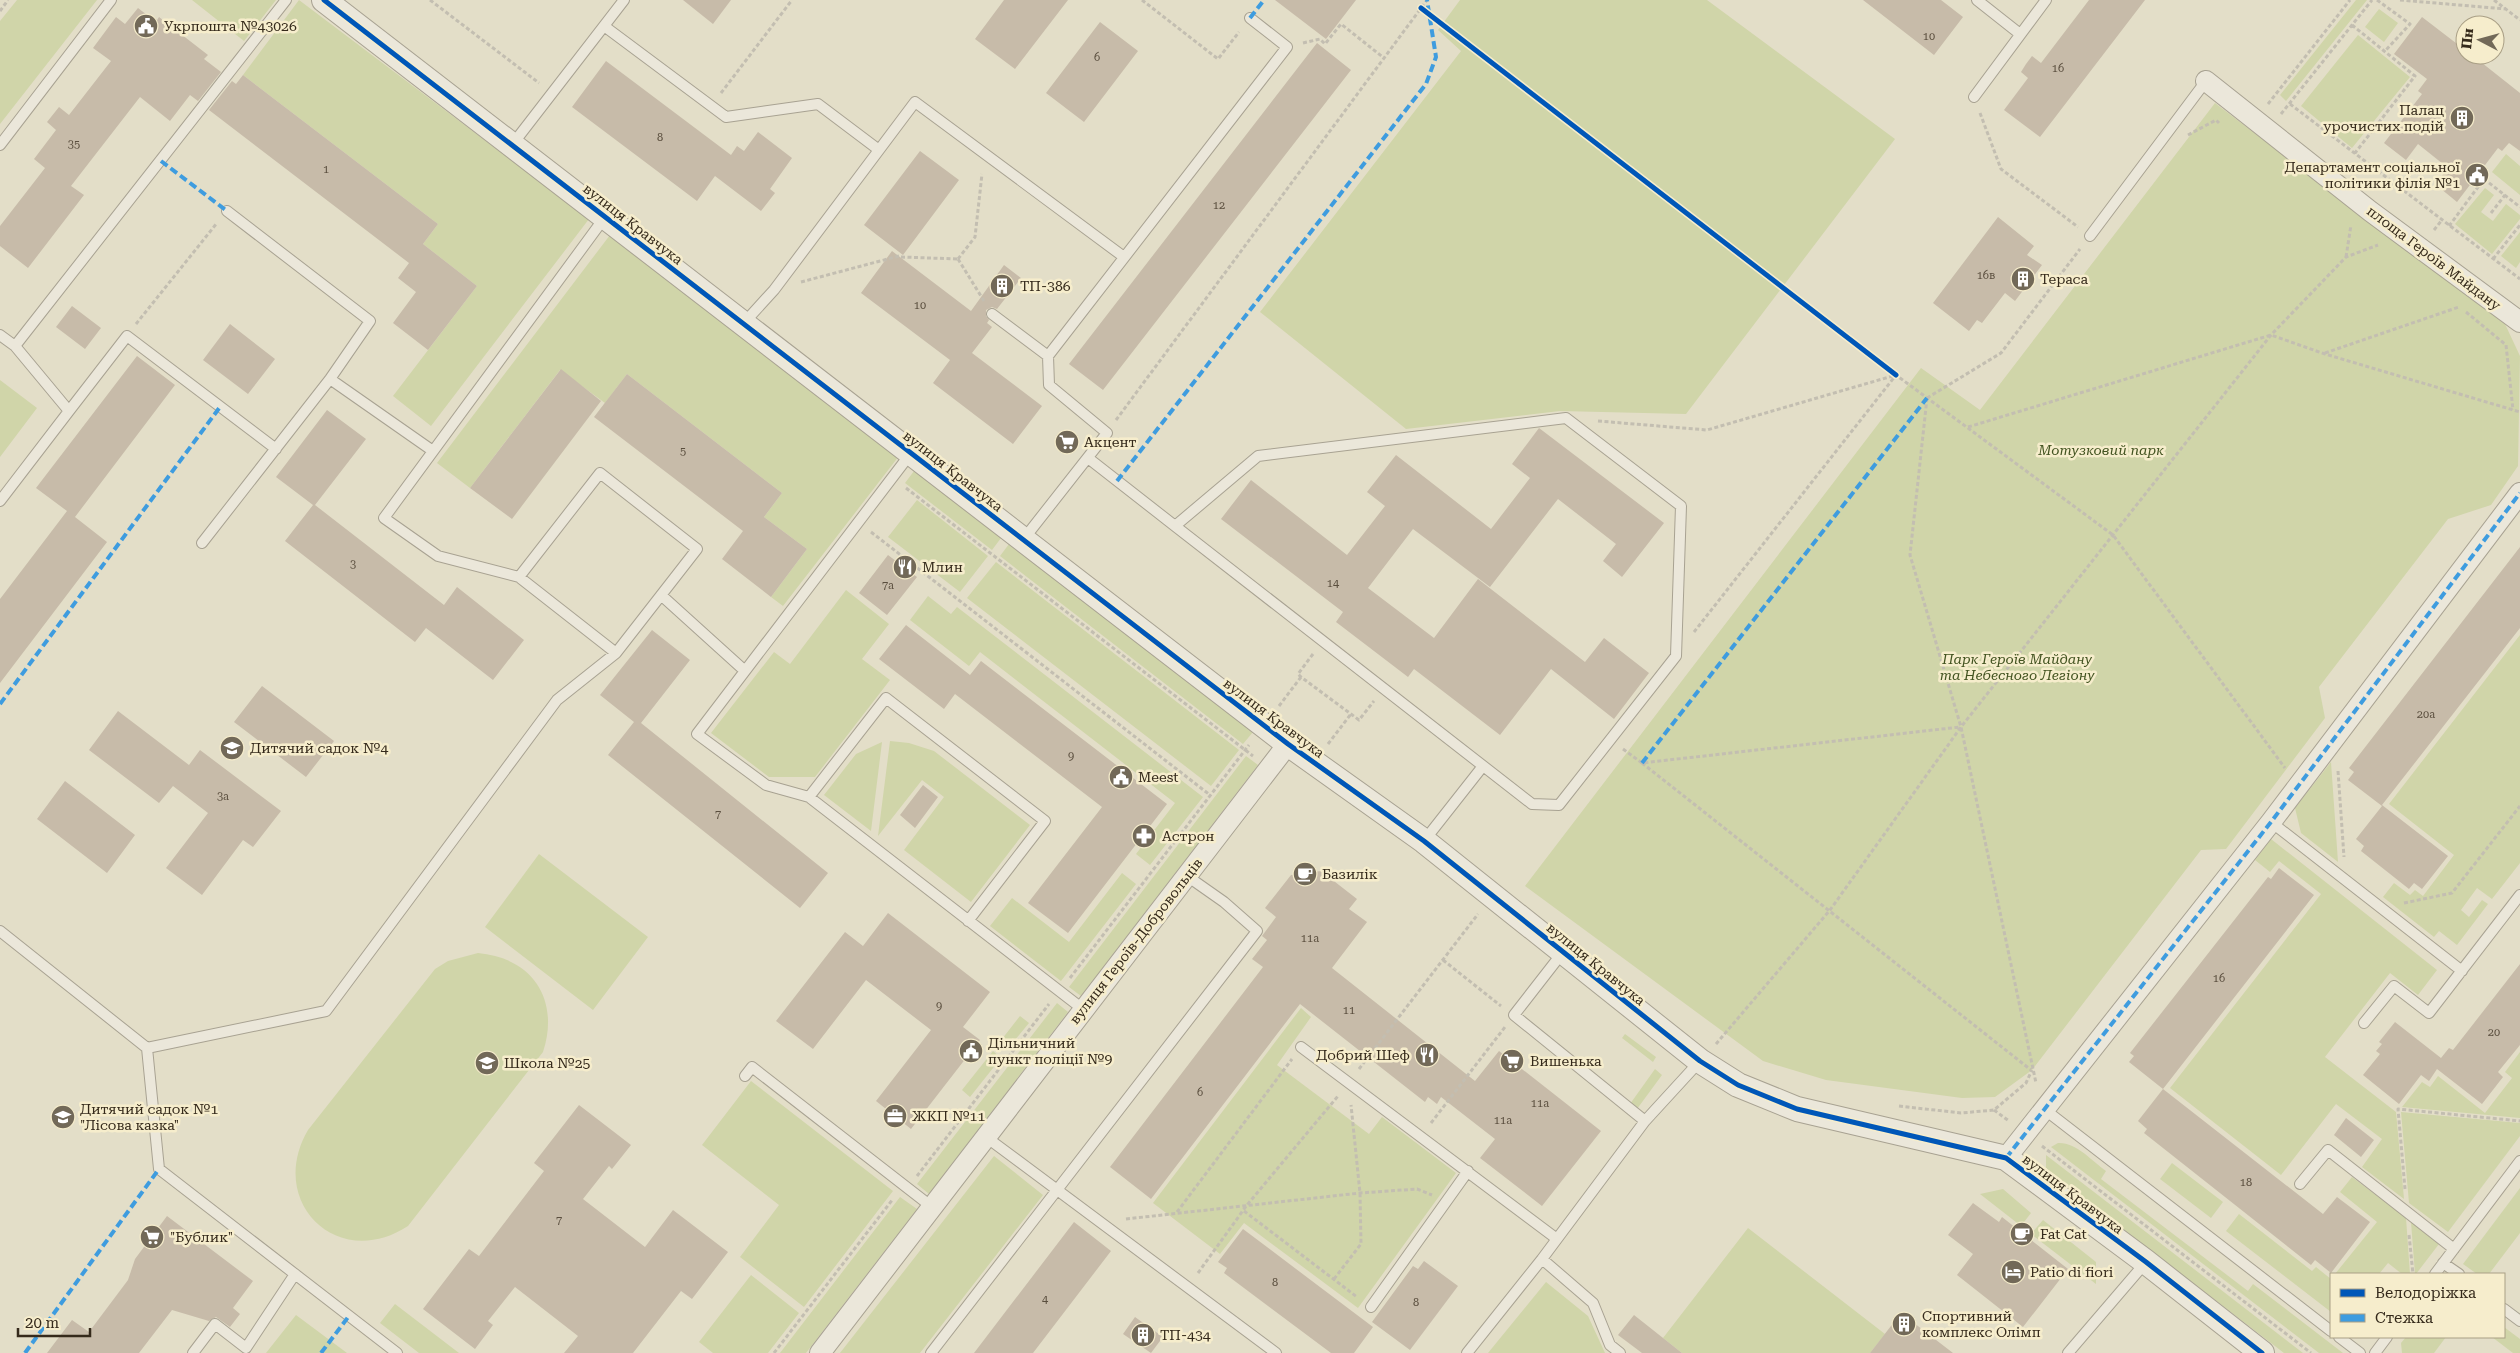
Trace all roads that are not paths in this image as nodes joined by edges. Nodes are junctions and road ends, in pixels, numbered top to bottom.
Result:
1 (111, 0) edge
2 (286, 0) edge
3 (324, 0) edge
4 (624, 0) edge
5 (1976, 0) edge
6 (2046, 0) edge
7 (1250, 18) road end
8 (604, 26) junction
9 (2020, 34) junction
10 (2206, 81) joint
11 (1974, 97) road end
12 (0, 145) edge
13 (512, 145) junction
14 (879, 150) junction
15 (226, 211) road end
16 (605, 217) junction
17 (2090, 236) road end
18 (1124, 257) junction
19 (992, 314) road end
20 (2520, 322) edge
21 (743, 324) junction
22 (0, 335) edge
23 (15, 346) junction
24 (1048, 356) junction
25 (330, 379) junction
26 (69, 411) junction
27 (276, 449) junction
28 (433, 451) junction
29 (910, 453) junction
30 (1088, 458) junction
31 (2520, 493) edge
32 (0, 501) edge
33 (1175, 526) junction
34 (1024, 540) junction
35 (202, 543) dead end
36 (519, 577) junction
37 (661, 596) junction
38 (616, 653) junction
39 (745, 671) junction
40 (1288, 744) junction
41 (1483, 766) junction
42 (809, 797) junction
43 (2271, 822) junction
44 (1424, 841) junction
45 (1187, 876) junction
46 (2520, 895) edge
47 (968, 921) junction
48 (0, 931) edge
49 (1563, 951) junction
50 (2462, 971) junction
51 (1084, 1010) junction
52 (2364, 1023) dead end
53 (1301, 1047) road end
54 (147, 1048) junction
55 (1711, 1056) junction
56 (745, 1076) dead end
57 (2044, 1109) junction
58 (1646, 1121) junction
59 (986, 1137) junction
60 (2006, 1158) junction
61 (2520, 1161) edge
62 (1468, 1171) junction
63 (2300, 1184) dead end
64 (1059, 1189) junction
65 (932, 1207) junction
66 (1557, 1239) junction
67 (2454, 1248) junction
68 (1542, 1259) junction
69 (2146, 1262) junction
70 (2444, 1263) junction
71 (2436, 1273) edge
72 (2458, 1273) edge
73 (295, 1274) junction
74 (1371, 1307) road end
75 (2505, 1310) edge
76 (2520, 1322) edge
77 (2330, 1330) edge
78 (2340, 1338) edge
79 (2386, 1338) edge
80 (244, 1350) edge
81 (193, 1353) edge
82 (397, 1353) edge
83 (820, 1353) edge
84 (930, 1353) edge
85 (1276, 1353) edge
86 (1467, 1353) edge
87 (1620, 1353) edge
88 (2068, 1353) edge
89 (2262, 1353) edge
90 (2360, 1353) edge
91 (2375, 1353) edge

1 - 12 lane
2 - 23 lane
3 - 13 street, вулиця Кравчука
4 - 8 lane
5 - 9 lane
6 - 9 lane
7 - 18 lane
8 - 13 lane
8 - 14 lane
9 - 11 lane
10 - 17 lane
10 - 20 street, площа Героїв Майдану
13 - 16 street, вулиця Кравчука
14 - 18 lane
14 - 21 lane
15 - 25 lane
16 - 21 street, вулиця Кравчука
16 - 28 lane
18 - 24 lane
19 - 24 lane
21 - 29 street, вулиця Кравчука
22 - 23 lane
23 - 26 lane
24 - 30 lane
25 - 27 lane
25 - 28 lane
26 - 27 lane
26 - 32 lane
27 - 35 lane
28 - 36 lane
29 - 34 street, вулиця Кравчука
29 - 39 lane
30 - 33 lane
30 - 34 lane
31 - 43 street
33 - 41 lane
33 - 41 lane
34 - 40 street, вулиця Кравчука
36 - 37 lane
36 - 38 lane
37 - 38 lane
37 - 39 lane
38 - 54 lane
39 - 42 lane
40 - 44 street, вулиця Кравчука
40 - 45 street, вулиця Героїв-Добровольців
41 - 44 lane
42 - 47 lane
42 - 47 lane
43 - 50 lane
43 - 57 street
44 - 49 street, вулиця Кравчука
45 - 51 street, вулиця Героїв-Добровольців
45 - 64 lane
46 - 50 lane
47 - 51 lane
48 - 54 lane
49 - 55 street, вулиця Кравчука
49 - 58 lane
50 - 52 lane
51 - 59 street, вулиця Героїв-Добровольців
53 - 62 lane
54 - 73 lane
55 - 58 lane
55 - 60 street, вулиця Кравчука
56 - 65 lane
57 - 60 street
57 - 77 lane
58 - 66 lane
59 - 64 lane
59 - 65 street, вулиця Героїв-Добровольців
60 - 69 street, вулиця Кравчука
61 - 67 lane
62 - 66 lane
62 - 74 lane
63 - 67 lane
64 - 84 lane
64 - 85 lane
65 - 83 street, вулиця Героїв-Добровольців
66 - 68 lane
67 - 70 lane
68 - 86 lane
68 - 87 lane
69 - 88 lane
69 - 89 street, вулиця Кравчука
70 - 71 lane
70 - 72 lane
73 - 80 lane
73 - 82 lane
75 - 76 lane
78 - 90 lane
79 - 91 lane
80 - 81 lane

